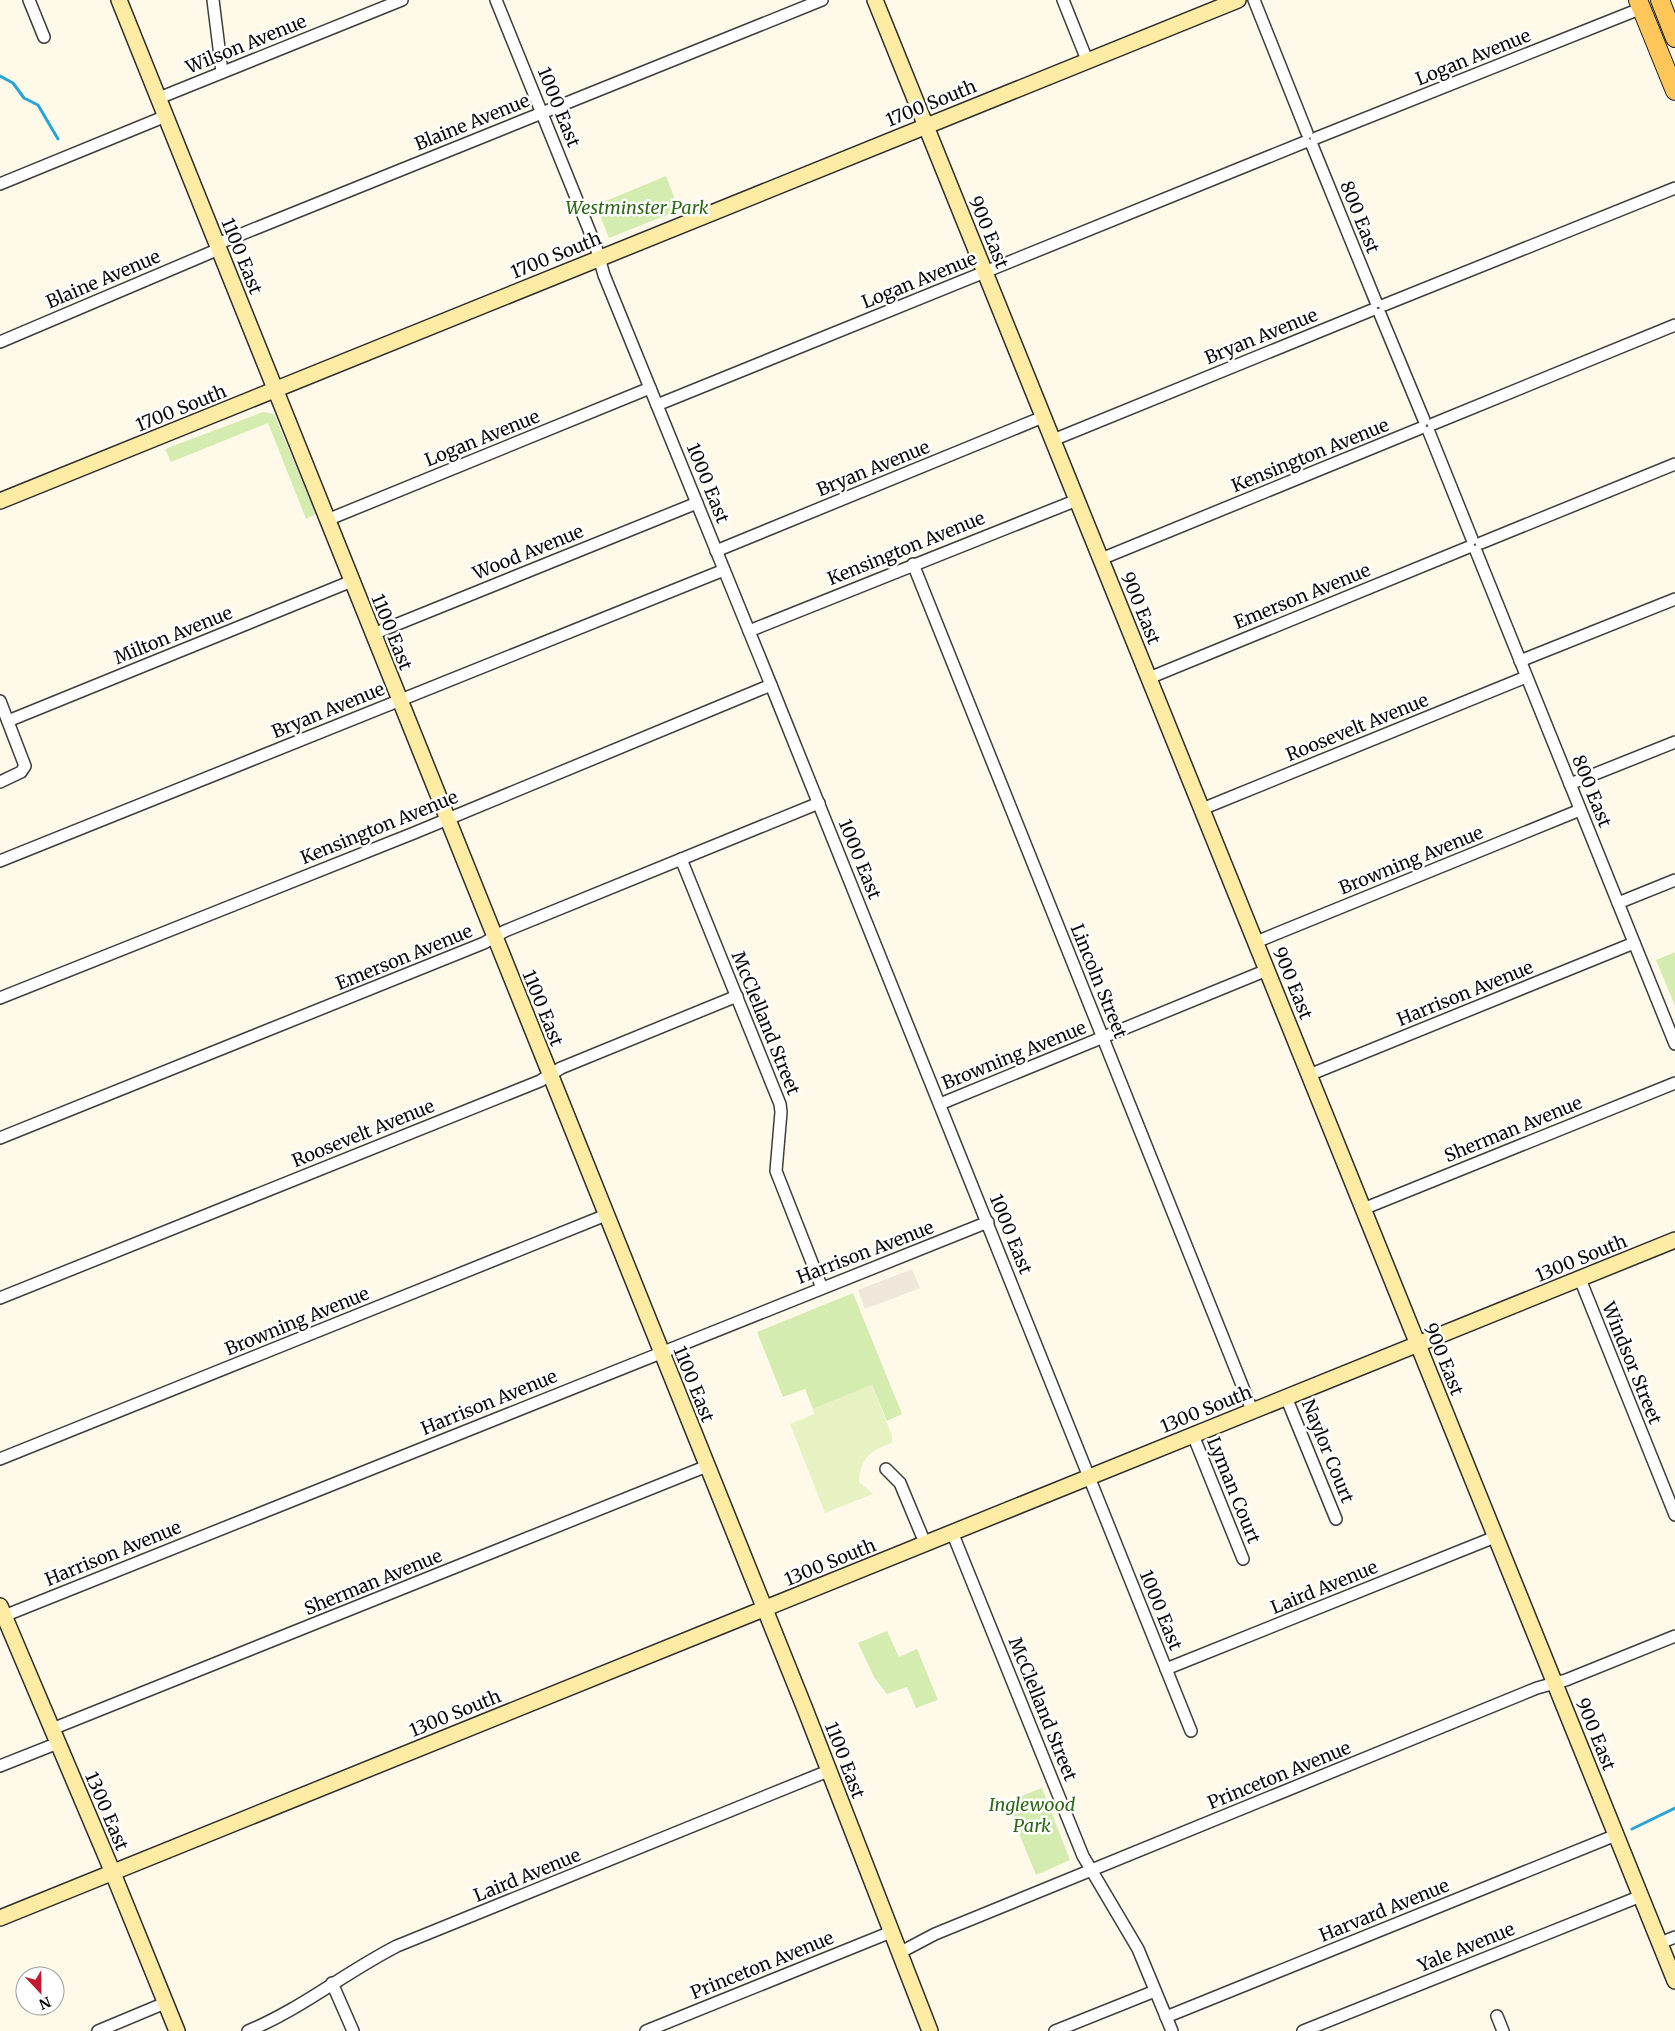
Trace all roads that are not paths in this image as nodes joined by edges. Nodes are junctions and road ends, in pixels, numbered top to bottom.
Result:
1 (29, 0) edge
2 (119, 0) edge
3 (213, 0) edge
4 (402, 0) edge
5 (496, 0) edge
6 (822, 0) edge
7 (875, 0) edge
8 (1063, 0) edge
9 (1238, 0) edge
10 (1254, 0) edge
11 (1660, 0) edge
12 (1640, 4) edge
13 (44, 37) dead end
14 (1675, 38) edge
15 (1087, 60) junction
16 (222, 72) junction
17 (1675, 91) edge
18 (158, 98) junction
19 (542, 113) junction
20 (166, 116) junction
21 (925, 126) junction
22 (1310, 140) junction
23 (0, 184) edge
24 (1675, 188) edge
25 (218, 246) junction
26 (599, 258) junction
27 (984, 272) junction
28 (1378, 308) junction
29 (1675, 325) edge
30 (0, 342) edge
31 (650, 388) junction
32 (275, 390) junction
33 (657, 404) junction
34 (1043, 417) junction
35 (1426, 426) junction
36 (1053, 440) junction
37 (1675, 464) edge
38 (1077, 500) junction
39 (0, 501) edge
40 (697, 503) junction
41 (327, 520) junction
42 (1475, 545) junction
43 (716, 550) junction
44 (1101, 560) junction
45 (913, 564) junction
46 (724, 570) junction
47 (352, 581) junction
48 (1675, 599) edge
49 (749, 631) junction
50 (373, 634) junction
51 (1520, 661) junction
52 (1526, 676) junction
53 (1149, 678) junction
54 (771, 685) junction
55 (399, 700) junction
56 (0, 701) edge
57 (8, 721) junction
58 (1675, 742) edge
59 (0, 782) edge
60 (1570, 784) junction
61 (819, 804) junction
62 (1202, 809) junction
63 (1580, 810) junction
64 (447, 818) junction
65 (682, 859) junction
66 (0, 861) edge
67 (1675, 880) edge
68 (1618, 903) junction
69 (495, 937) junction
70 (1256, 942) junction
71 (1634, 943) junction
72 (1267, 970) junction
73 (737, 996) junction
74 (0, 998) edge
75 (1103, 1037) junction
76 (1675, 1044) edge
77 (550, 1075) junction
78 (1309, 1075) junction
79 (1675, 1083) edge
80 (940, 1104) junction
81 (0, 1138) edge
82 (1363, 1209) junction
83 (606, 1215) junction
84 (988, 1222) junction
85 (1675, 1240) edge
86 (1580, 1279) junction
87 (822, 1288) junction
88 (0, 1298) edge
89 (1417, 1344) junction
90 (661, 1352) junction
91 (1286, 1396) junction
92 (1252, 1410) junction
93 (1193, 1434) junction
94 (0, 1459) edge
95 (707, 1466) junction
96 (886, 1470) dead end
97 (1089, 1477) junction
98 (1675, 1515) edge
99 (1336, 1519) dead end
100 (952, 1532) junction
101 (1495, 1537) junction
102 (925, 1543) junction
103 (1243, 1559) dead end
104 (764, 1608) junction
105 (3, 1619) edge
106 (1675, 1636) edge
107 (1166, 1669) junction
108 (1554, 1683) junction
109 (1191, 1730) dead end
110 (55, 1736) junction
111 (0, 1766) edge
112 (828, 1771) junction
113 (1616, 1835) junction
114 (1091, 1870) junction
115 (112, 1872) junction
116 (1641, 1896) junction
117 (0, 1918) edge
118 (891, 1932) junction
119 (1675, 1937) edge
120 (1660, 1943) junction
121 (899, 1953) junction
122 (1675, 1981) edge
123 (332, 1983) junction
124 (1155, 1991) junction
125 (165, 2003) junction
126 (1497, 2016) dead end
127 (1166, 2017) junction
128 (98, 2031) edge
129 (177, 2031) edge
130 (248, 2031) edge
131 (353, 2031) edge
132 (646, 2031) edge
133 (930, 2031) edge
134 (1055, 2031) edge
135 (1172, 2031) edge
136 (1304, 2031) edge
137 (1503, 2031) edge

1 - 13 street
2 - 18 street, 1100 East
3 - 16 street
4 - 16 street, Wilson Avenue
5 - 19 street, 1000 East
6 - 19 street, Blaine Avenue
7 - 21 street, 900 East
8 - 15 street
9 - 15 street, 1700 South
10 - 22 street, 800 East
11 - 14 main road
12 - 17 main road
12 - 22 street, Logan Avenue
15 - 21 street, 1700 South
16 - 18 street, Wilson Avenue
18 - 20 street, 1100 East
19 - 25 street, Blaine Avenue
19 - 26 street, 1000 East
20 - 23 street
20 - 25 street, 1100 East
21 - 26 street, 1700 South
21 - 27 street, 900 East
22 - 27 street, Logan Avenue
22 - 28 street, 800 East
24 - 28 street, Bryan Avenue
25 - 30 street, Blaine Avenue
25 - 32 street, 1100 East
26 - 31 street, 1000 East
26 - 32 street, 1700 South
27 - 33 street, Logan Avenue
27 - 34 street, 900 East
28 - 35 street, 800 East
28 - 36 street, Bryan Avenue
29 - 35 street, Kensington Avenue
31 - 33 street, 1000 East
31 - 41 street, Logan Avenue
32 - 39 street, 1700 South
32 - 41 street, 1100 East
33 - 40 street, 1000 East
34 - 36 street, 900 East
34 - 43 street, Bryan Avenue
35 - 42 street, 800 East
35 - 44 street, Kensington Avenue
36 - 38 street, 900 East
37 - 42 street, Emerson Avenue
38 - 44 street, 900 East
38 - 45 street, Kensington Avenue
40 - 43 street, 1000 East
40 - 50 street, Wood Avenue
41 - 47 street, 1100 East
42 - 51 street, 800 East
42 - 53 street, Emerson Avenue
43 - 46 street, 1000 East
44 - 53 street, 900 East
45 - 49 street, Kensington Avenue
45 - 75 street, Lincoln Street
46 - 49 street, 1000 East
46 - 55 street, Bryan Avenue
47 - 50 street, 1100 East
47 - 57 street, Milton Avenue
48 - 51 street
49 - 54 street, 1000 East
50 - 55 street, 1100 East
51 - 52 street, 800 East
52 - 60 street, 800 East
52 - 62 street, Roosevelt Avenue
53 - 62 street, 900 East
54 - 61 street, 1000 East
54 - 64 street, Kensington Avenue
55 - 64 street, 1100 East
55 - 66 street, Bryan Avenue
56 - 57 street
57 - 59 street
58 - 60 street
60 - 63 street, 800 East
61 - 65 street, Emerson Avenue
61 - 80 street, 1000 East
62 - 70 street, 900 East
63 - 68 street, 800 East
63 - 70 street, Browning Avenue
64 - 69 street, 1100 East
64 - 74 street, Kensington Avenue
65 - 69 street, Emerson Avenue
65 - 73 street, McClelland Street
67 - 68 street
68 - 71 street, 800 East
69 - 77 street, 1100 East
69 - 81 street, Emerson Avenue
70 - 72 street, 900 East
71 - 76 street, 800 East
71 - 78 street, Harrison Avenue
72 - 75 street, Browning Avenue
72 - 78 street, 900 East
73 - 77 street, Roosevelt Avenue
73 - 87 street, McClelland Street
75 - 80 street, Browning Avenue
75 - 92 street, Lincoln Street
77 - 83 street, 1100 East
77 - 88 street, Roosevelt Avenue
78 - 82 street, 900 East
79 - 82 street, Sherman Avenue
80 - 84 street, 1000 East
82 - 89 street, 900 East
83 - 90 street, 1100 East
83 - 94 street, Browning Avenue
84 - 87 street, Harrison Avenue
84 - 97 street, 1000 East
85 - 86 street, 1300 South
86 - 89 street, 1300 South
86 - 98 street, Windsor Street
87 - 90 street, Harrison Avenue
89 - 91 street, 1300 South
89 - 101 street, 900 East
90 - 95 street, 1100 East
90 - 105 street, Harrison Avenue
91 - 92 street, 1300 South
91 - 99 street, Naylor Court
92 - 93 street, 1300 South
93 - 97 street, 1300 South
93 - 103 street, Lyman Court
95 - 104 street, 1100 East
95 - 110 street, Sherman Avenue
96 - 102 street
97 - 100 street, 1300 South
97 - 107 street, 1000 East
100 - 102 street, 1300 South
100 - 114 street, McClelland Street
101 - 107 street, Laird Avenue
101 - 108 street, 900 East
102 - 104 street, 1300 South
104 - 112 street, 1100 East
104 - 115 street, 1300 South
105 - 110 street, 1300 East
106 - 108 street, Princeton Avenue
107 - 109 street, 1000 East
108 - 113 street, 900 East
108 - 114 street, Princeton Avenue
110 - 111 street, Sherman Avenue
110 - 115 street, 1300 East
112 - 118 street, 1100 East
112 - 123 street, Laird Avenue
113 - 116 street, 900 East
113 - 127 street, Harvard Avenue
114 - 121 street, Princeton Avenue
114 - 124 street, McClelland Street
115 - 117 street, 1300 South
115 - 125 street, 1300 East
116 - 120 street, 900 East
116 - 136 street, Yale Avenue
118 - 121 street, 1100 East
118 - 132 street, Princeton Avenue
119 - 120 street
120 - 122 street, 900 East
121 - 133 street, 1100 East
123 - 130 street, Laird Avenue
123 - 131 street
124 - 127 street, McClelland Street
124 - 134 street
125 - 128 street
125 - 129 street, 1300 East
126 - 137 street
127 - 135 street, McClelland Street

